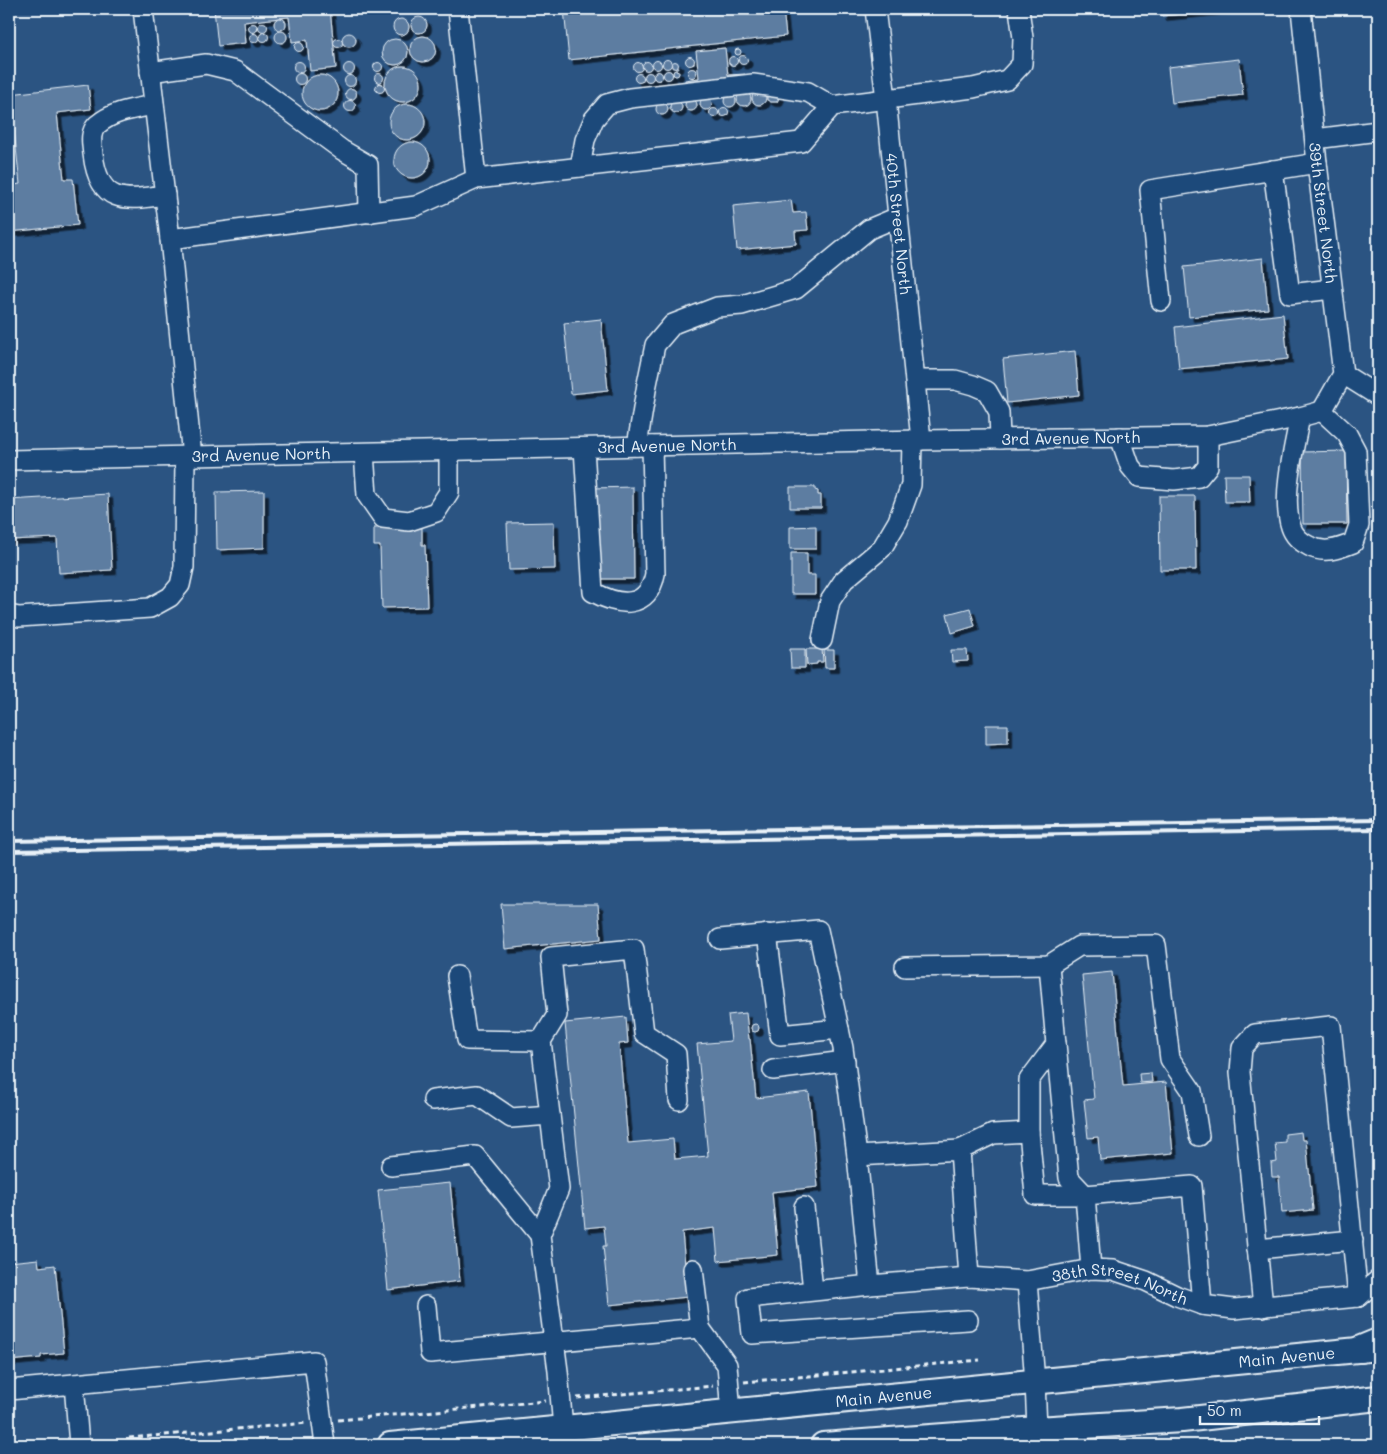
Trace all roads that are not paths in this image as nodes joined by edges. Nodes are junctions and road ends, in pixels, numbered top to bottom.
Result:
1 (143, 9) edge
2 (458, 9) edge
3 (875, 9) edge
4 (1019, 9) edge
5 (1301, 9) edge
6 (150, 72) junction
7 (886, 99) junction
8 (154, 104) junction
9 (832, 106) junction
10 (1378, 131) edge
11 (1315, 139) junction
12 (1317, 163) junction
13 (580, 167) junction
14 (1274, 170) junction
15 (476, 179) junction
16 (165, 195) junction
17 (369, 213) junction
18 (898, 217) junction
19 (170, 239) junction
20 (1332, 289) junction
21 (1161, 301) dead end
22 (1343, 374) junction
23 (915, 380) junction
24 (1378, 396) edge
25 (1322, 411) junction
26 (1300, 417) junction
27 (1208, 436) junction
28 (1120, 437) junction
29 (1000, 439) junction
30 (916, 440) junction
31 (645, 446) junction
32 (584, 448) junction
33 (449, 451) junction
34 (364, 453) junction
35 (189, 457) junction
36 (9, 460) edge
37 (9, 615) edge
38 (822, 640) dead end
39 (767, 934) junction
40 (720, 939) dead end
41 (1049, 965) junction
42 (905, 967) dead end
43 (458, 976) dead end
44 (838, 1029) junction
45 (541, 1041) junction
46 (1056, 1044) junction
47 (845, 1061) junction
48 (773, 1070) dead end
49 (433, 1100) dead end
50 (679, 1100) dead end
51 (550, 1115) junction
52 (1029, 1132) junction
53 (1199, 1136) dead end
54 (960, 1150) junction
55 (857, 1156) junction
56 (391, 1166) dead end
57 (1085, 1195) junction
58 (804, 1207) dead end
59 (540, 1235) junction
60 (1353, 1240) junction
61 (1257, 1249) junction
62 (693, 1269) dead end
63 (1091, 1269) junction
64 (969, 1277) junction
65 (1378, 1280) edge
66 (1027, 1281) junction
67 (870, 1285) junction
68 (813, 1290) junction
69 (1358, 1297) junction
70 (1202, 1305) junction
71 (426, 1306) dead end
72 (1263, 1306) junction
73 (968, 1320) dead end
74 (700, 1328) junction
75 (554, 1341) junction
76 (1373, 1346) edge
77 (1035, 1382) junction
78 (74, 1384) junction
79 (9, 1390) edge
80 (1378, 1398) edge
81 (731, 1412) junction
82 (563, 1428) junction
83 (1038, 1440) edge
84 (79, 1444) edge
85 (324, 1445) edge
86 (390, 1445) edge
87 (823, 1445) edge

1 - 6 street
2 - 15 street
3 - 7 street, 40th Street North
4 - 7 street
5 - 11 street, 39th Street North
6 - 8 street
6 - 17 street
7 - 9 street
7 - 18 street, 40th Street North
8 - 16 street
8 - 16 street
9 - 13 street
9 - 13 street
10 - 11 street
11 - 12 street, 39th Street North
12 - 14 street
12 - 20 street, 39th Street North
13 - 15 street
14 - 20 street
14 - 21 street
15 - 17 street
16 - 19 street
17 - 19 street
18 - 23 street, 40th Street North
18 - 31 street
19 - 35 street
20 - 22 street, 39th Street North
22 - 24 street
22 - 25 street
23 - 29 street
23 - 30 street, 40th Street North
25 - 26 street, 3rd Avenue North
25 - 26 street
26 - 27 street, 3rd Avenue North
27 - 28 street, 3rd Avenue North
27 - 28 street
28 - 29 street, 3rd Avenue North
29 - 30 street, 3rd Avenue North
30 - 31 street, 3rd Avenue North
30 - 38 street, 40th Street North
31 - 32 street, 3rd Avenue North
31 - 32 street
32 - 33 street, 3rd Avenue North
33 - 34 street, 3rd Avenue North
33 - 34 street
34 - 35 street, 3rd Avenue North
35 - 36 street, 3rd Avenue North
35 - 37 street
39 - 40 street
39 - 44 street
39 - 44 street
41 - 42 street
41 - 46 street
41 - 53 street
43 - 45 street
44 - 47 street
45 - 50 street
45 - 51 street
46 - 52 street
46 - 57 street
47 - 48 street
47 - 55 street
49 - 51 street
51 - 59 street
52 - 54 street
52 - 57 street
54 - 55 street
54 - 64 street
55 - 67 street
56 - 59 street
57 - 63 street
57 - 70 street
58 - 68 street
59 - 75 street
60 - 61 street
60 - 61 street
60 - 69 street
61 - 72 street
62 - 74 street
63 - 66 street, 38th Street North
63 - 70 street, 38th Street North
64 - 66 street
64 - 67 street
65 - 69 street
66 - 77 street, 38th Street North
67 - 68 street
68 - 73 street
69 - 72 street, 38th Street North
70 - 72 street, 38th Street North
71 - 75 street
74 - 75 street
74 - 81 street
75 - 82 street
76 - 77 main road, Main Avenue
77 - 81 main road, Main Avenue
77 - 83 street, 38th Street North
78 - 79 street
78 - 84 street
78 - 85 street
80 - 83 main road
81 - 82 main road, Main Avenue
82 - 86 main road, Main Avenue
83 - 87 main road

